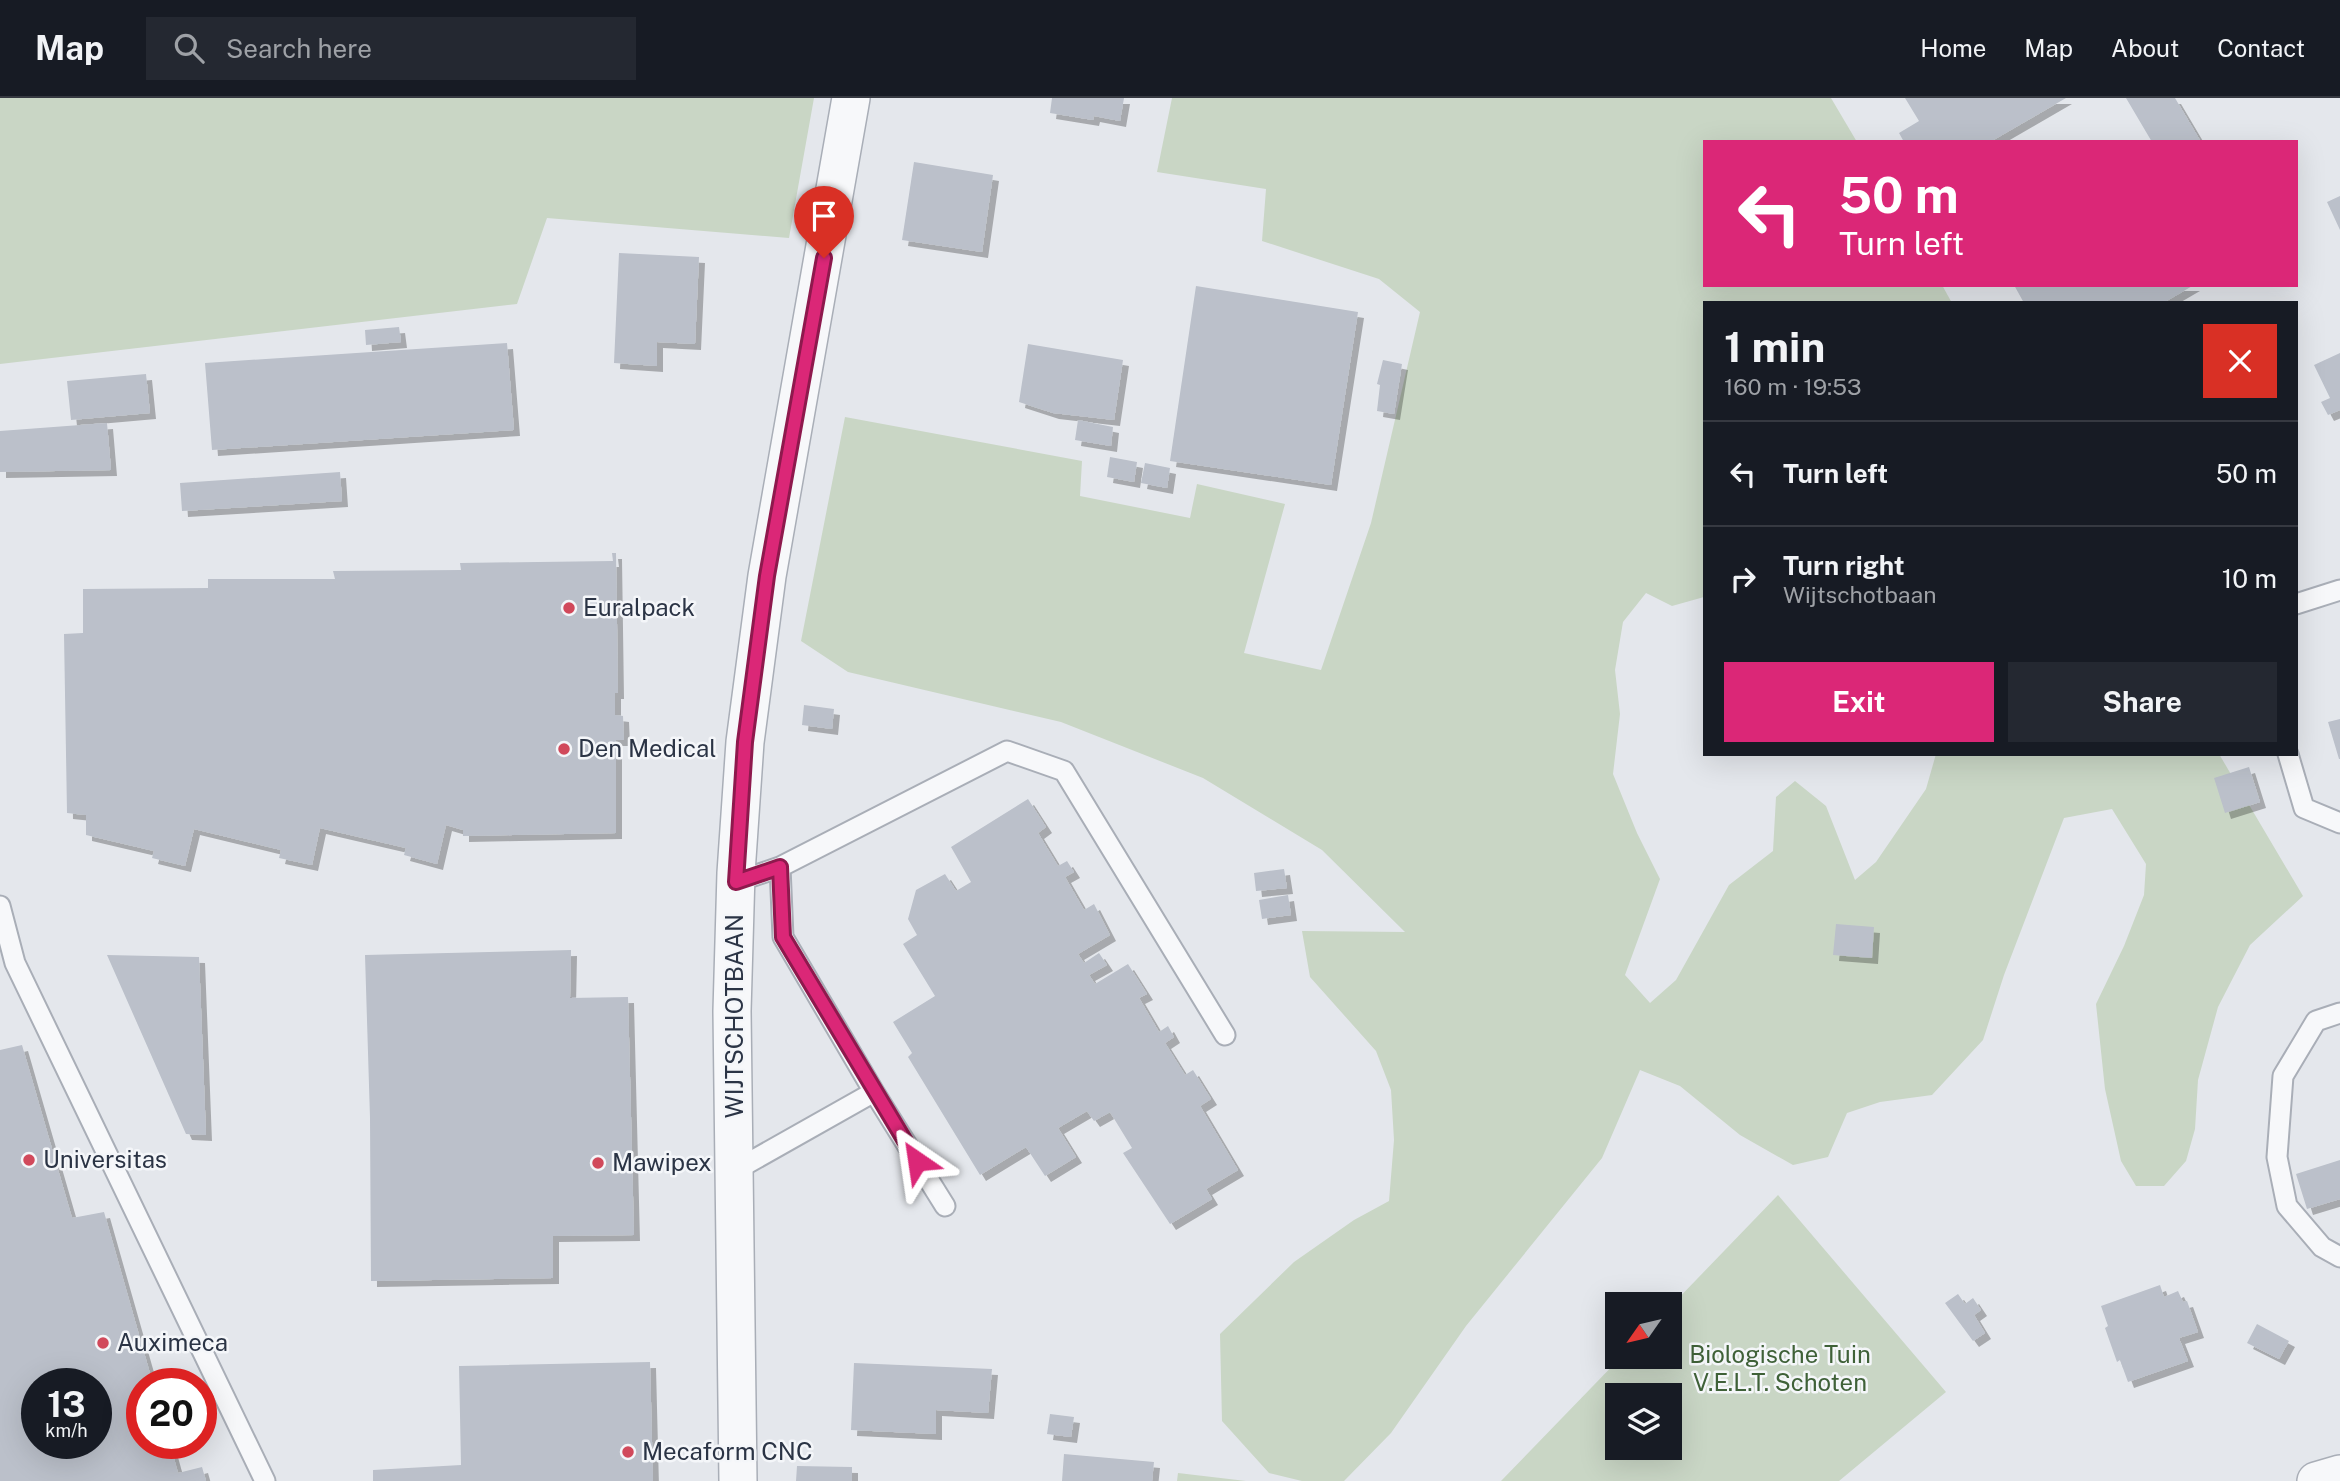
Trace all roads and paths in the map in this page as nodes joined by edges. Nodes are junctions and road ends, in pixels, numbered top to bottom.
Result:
1 (851, 98) edge
2 (2340, 590) edge
3 (2298, 603) edge
4 (2289, 756) edge
5 (2340, 823) edge
6 (780, 867) junction
7 (736, 882) junction
8 (0, 906) edge
9 (2340, 1013) edge
10 (1225, 1035) dead end
11 (874, 1093) junction
12 (734, 1171) junction
13 (945, 1206) dead end
14 (2340, 1257) edge
15 (2340, 1474) edge
16 (265, 1481) edge
17 (738, 1481) edge
18 (2316, 1481) edge

1 - 7 street, WIJTSCHOTBAAN
2 - 3 lane
4 - 5 lane
6 - 7 lane
6 - 10 lane
6 - 11 lane
7 - 12 street, WIJTSCHOTBAAN
8 - 16 lane
9 - 14 lane
11 - 12 lane
11 - 13 lane
12 - 17 street, WIJTSCHOTBAAN
15 - 18 street

